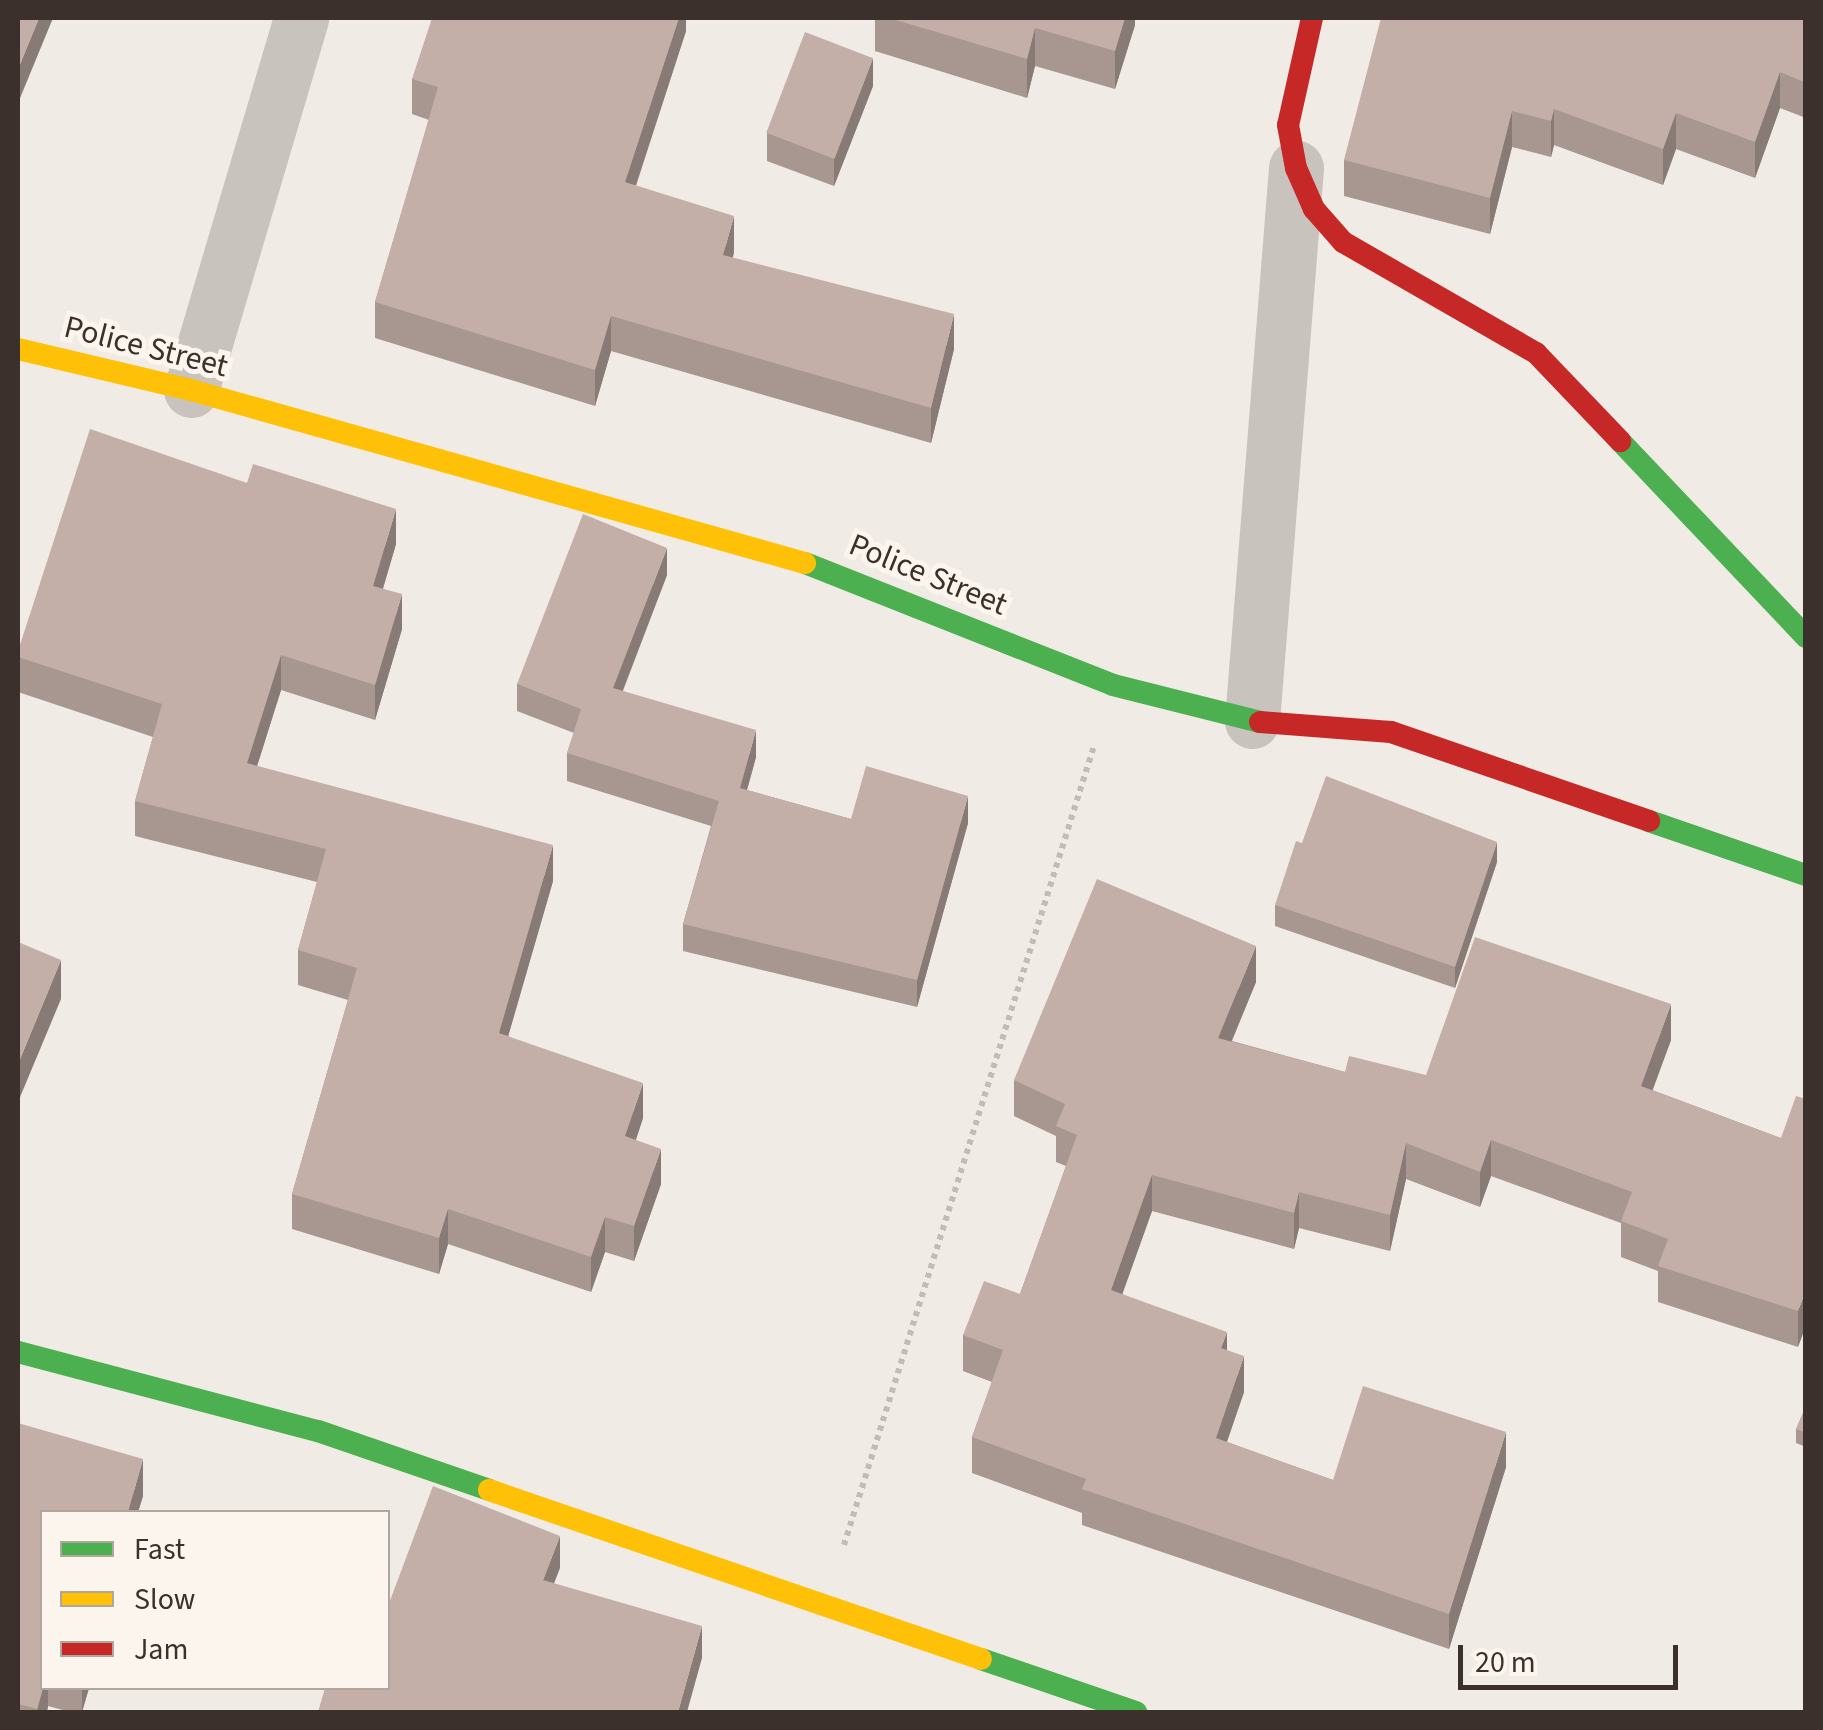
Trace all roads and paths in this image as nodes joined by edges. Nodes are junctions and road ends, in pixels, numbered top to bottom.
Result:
1 (301, 18) edge
2 (1312, 18) edge
3 (1296, 168) junction
4 (18, 349) edge
5 (191, 390) junction
6 (1806, 636) edge
7 (1113, 684) junction
8 (1252, 721) junction
9 (1806, 875) edge
10 (18, 1352) edge
11 (827, 1604) junction
12 (1136, 1712) edge

1 - 5 street
2 - 3 street
3 - 6 street
3 - 8 street
4 - 5 street, Police Street
5 - 7 street, Police Street
7 - 8 street, Police Street
7 - 11 path
8 - 9 street, Police Street
10 - 11 street
11 - 12 street

